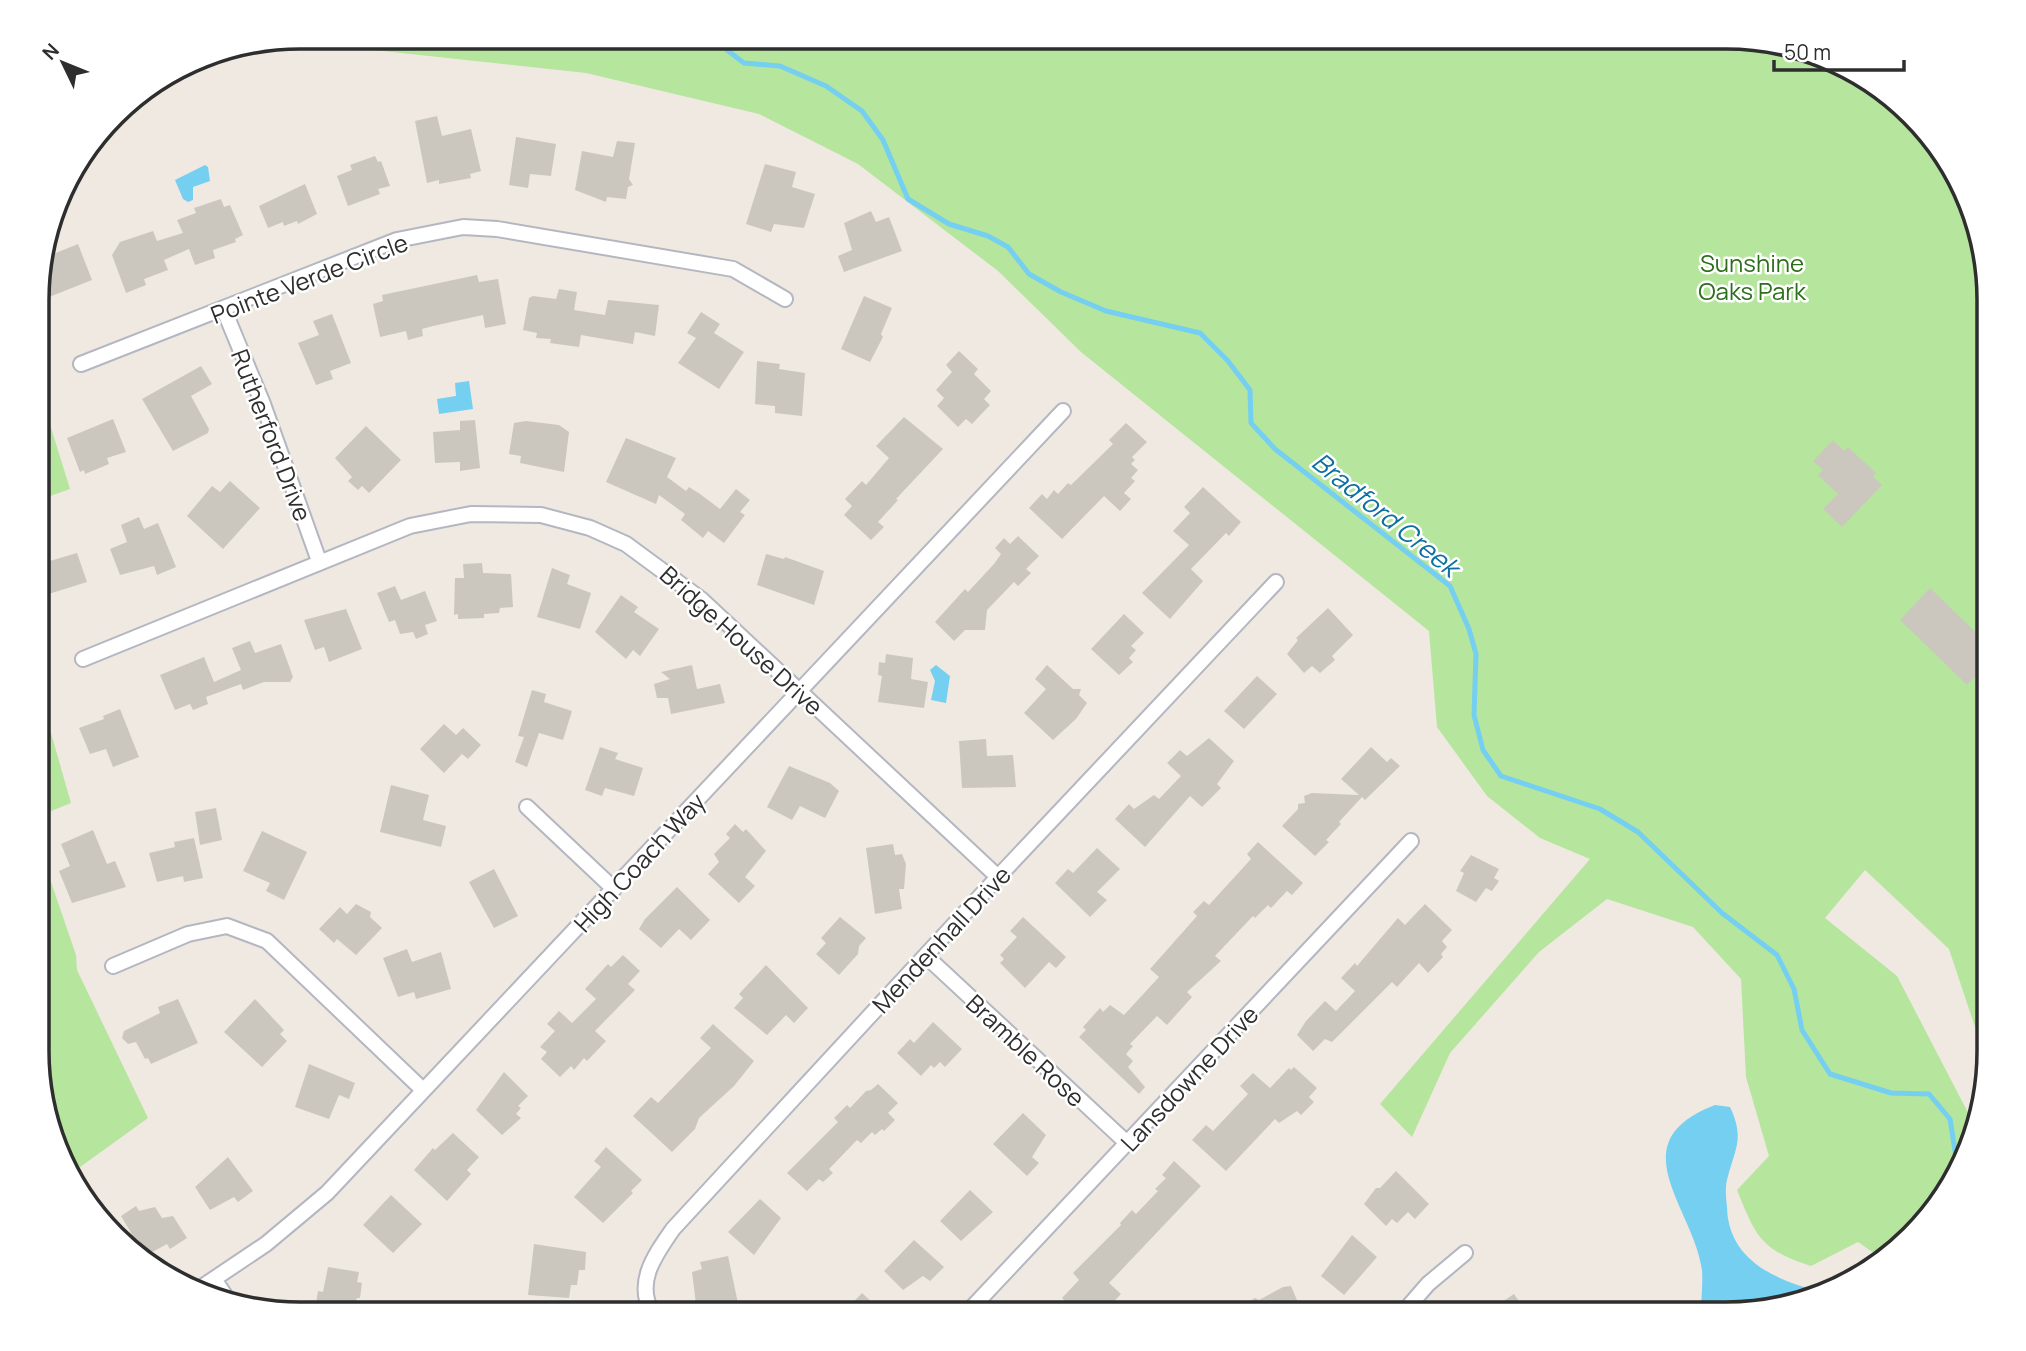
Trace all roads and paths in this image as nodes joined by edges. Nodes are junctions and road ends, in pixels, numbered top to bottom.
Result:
1 (785, 299) dead end
2 (224, 310) junction
3 (80, 364) dead end
4 (1063, 411) dead end
5 (319, 561) junction
6 (1276, 582) dead end
7 (83, 659) dead end
8 (799, 690) junction
9 (527, 807) dead end
10 (1411, 841) dead end
11 (998, 877) junction
12 (614, 889) junction
13 (926, 956) junction
14 (113, 966) dead end
15 (423, 1090) junction
16 (1127, 1143) junction
17 (1465, 1253) dead end
18 (214, 1279) junction
19 (206, 1284) edge
20 (221, 1290) edge
21 (646, 1302) edge
22 (977, 1302) edge
23 (1412, 1302) edge

1 - 2 street, Pointe Verde Circle
2 - 3 street, Pointe Verde Circle
2 - 5 street, Rutherford Drive
4 - 8 street, High Coach Way
5 - 7 street, Bridge House Drive
5 - 8 street, Bridge House Drive
6 - 11 street, Mendenhall Drive
8 - 11 street, Bridge House Drive
8 - 12 street, High Coach Way
9 - 12 street
10 - 16 street, Lansdowne Drive
11 - 13 street, Mendenhall Drive
12 - 15 street, High Coach Way
13 - 16 street, Bramble Rose
13 - 21 street, Mendenhall Drive
14 - 15 street
15 - 18 street, High Coach Way
16 - 22 street, Lansdowne Drive
17 - 23 street
18 - 19 street, High Coach Way
18 - 20 street

